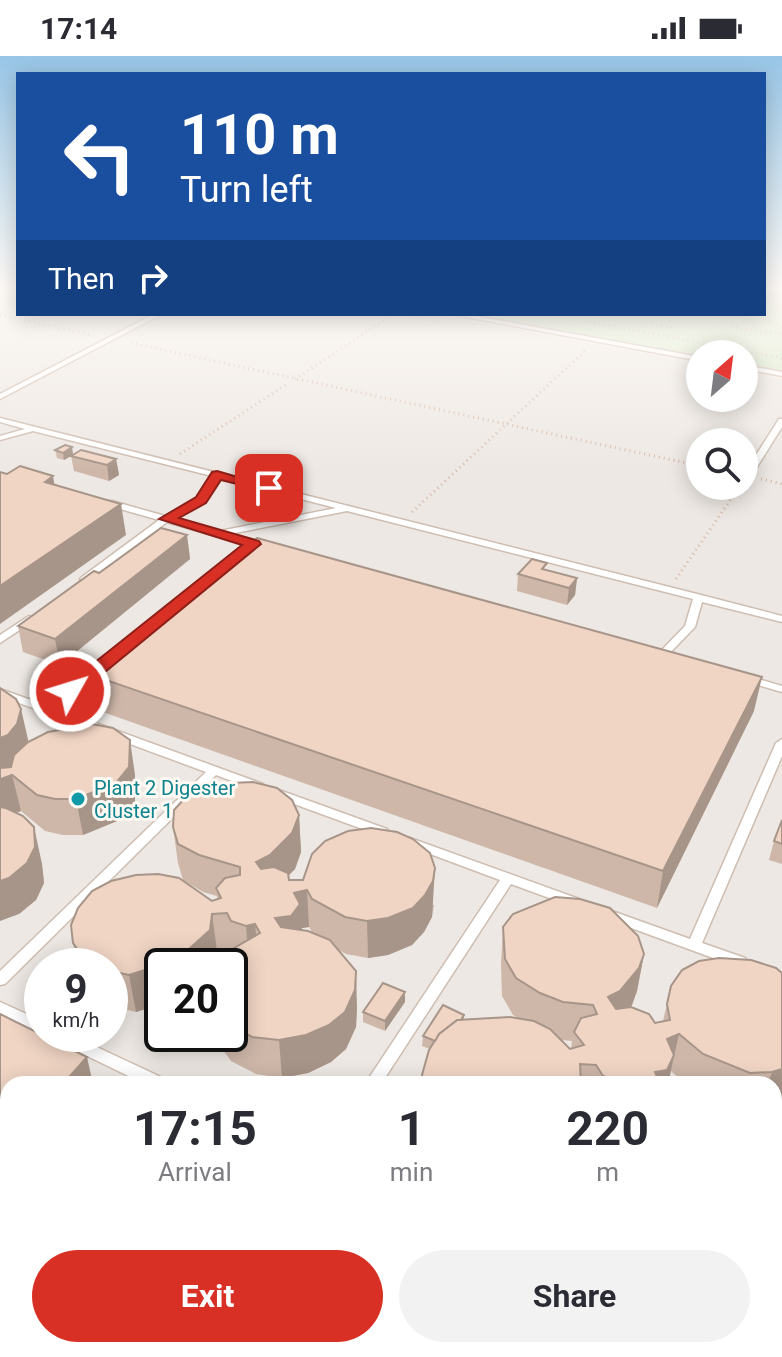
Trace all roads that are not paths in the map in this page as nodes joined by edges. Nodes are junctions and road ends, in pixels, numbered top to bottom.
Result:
1 (90, 350) edge
2 (649, 350) edge
3 (686, 356) edge
4 (758, 370) edge
5 (782, 374) edge
6 (0, 397) edge
7 (0, 420) edge
8 (782, 421) edge
9 (46, 431) junction
10 (0, 438) edge
11 (758, 459) edge
12 (217, 475) junction
13 (91, 499) edge
14 (348, 508) junction
15 (166, 519) junction
16 (218, 534) junction
17 (254, 544) junction
18 (269, 548) edge
19 (77, 584) edge
20 (698, 597) junction
21 (38, 612) edge
22 (782, 619) edge
23 (0, 640) edge
24 (646, 651) edge
25 (661, 656) junction
26 (676, 660) edge
27 (737, 676) edge
28 (782, 689) edge
29 (0, 692) edge
30 (47, 709) junction
31 (782, 743) edge
32 (214, 770) junction
33 (508, 878) junction
34 (694, 946) junction
35 (753, 967) edge
36 (0, 980) edge
37 (0, 1008) edge
38 (24, 1019) edge
39 (93, 1052) edge
40 (143, 1076) edge
41 (378, 1076) edge

1 - 6 lane
2 - 3 lane
4 - 5 lane
7 - 9 lane
8 - 11 lane
9 - 10 lane
9 - 12 lane
12 - 14 lane
12 - 15 lane
13 - 15 lane
14 - 16 lane
14 - 20 lane
15 - 16 lane
15 - 19 lane
16 - 17 lane
17 - 18 lane
17 - 30 lane
20 - 22 lane
20 - 25 lane
21 - 23 lane
24 - 25 lane
25 - 26 lane
27 - 28 lane
29 - 30 lane
30 - 32 lane
31 - 34 lane
32 - 33 lane
32 - 36 lane
33 - 34 lane
33 - 41 lane
34 - 35 lane
37 - 38 lane
39 - 40 lane

